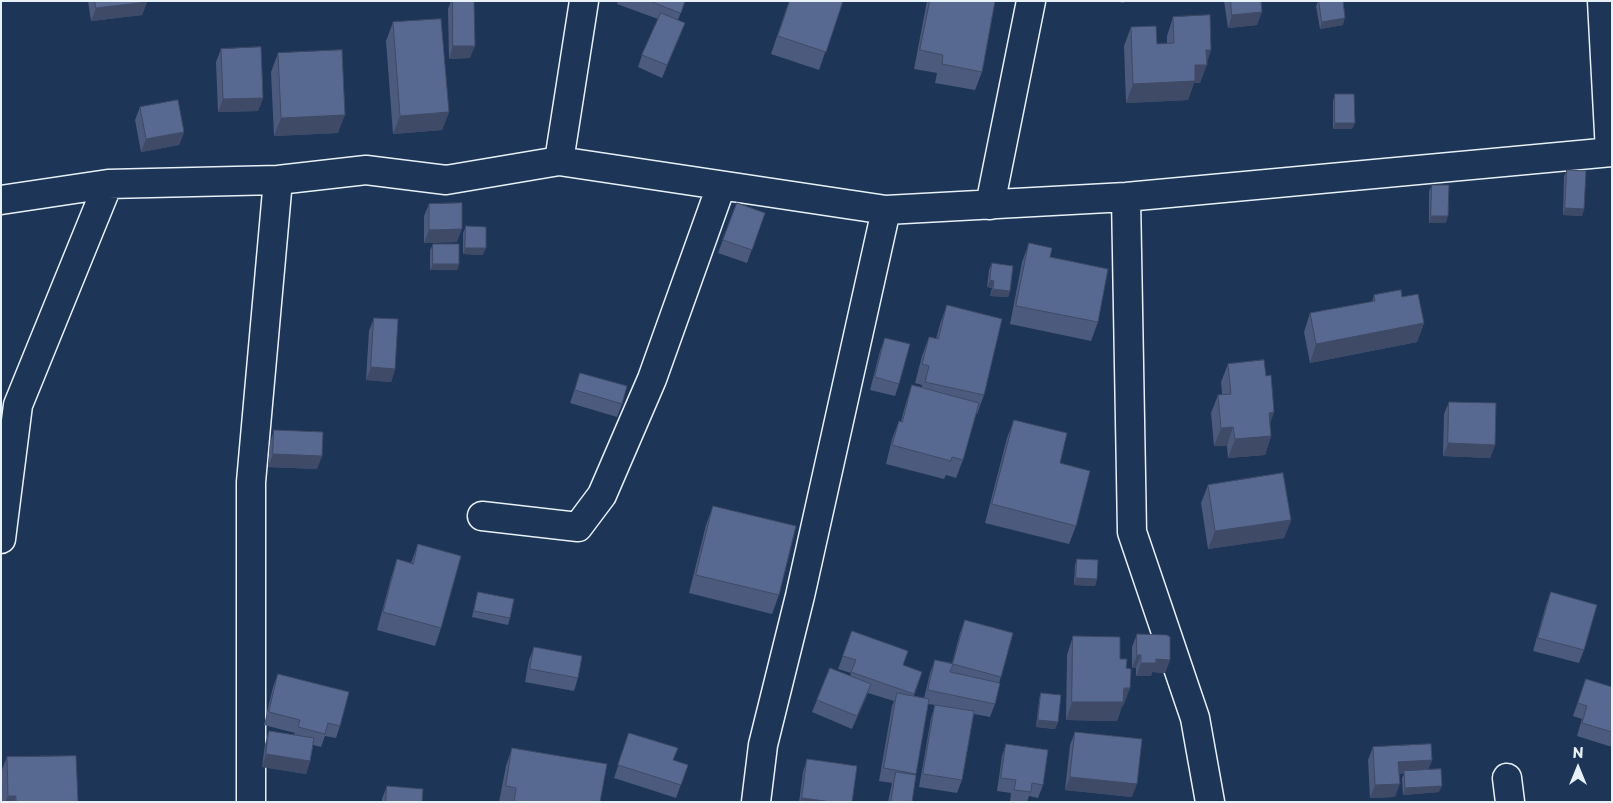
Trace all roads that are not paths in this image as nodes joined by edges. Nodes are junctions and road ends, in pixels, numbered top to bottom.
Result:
1 (584, 1) edge
2 (1031, 1) edge
3 (1602, 1) edge
4 (1611, 152) edge
5 (559, 161) junction
6 (278, 180) junction
7 (108, 184) junction
8 (721, 186) junction
9 (1126, 197) junction
10 (1, 200) edge
11 (990, 205) junction
12 (886, 210) junction
13 (482, 516) dead end
14 (1, 539) edge
15 (251, 802) edge
16 (756, 802) edge
17 (1210, 802) edge

1 - 5 street
2 - 11 street
3 - 4 street
4 - 9 street
5 - 6 street
5 - 8 street
6 - 7 street
6 - 15 street
7 - 10 street
7 - 14 street
8 - 12 street
8 - 13 street
9 - 11 street
9 - 17 street
11 - 12 street
12 - 16 street

